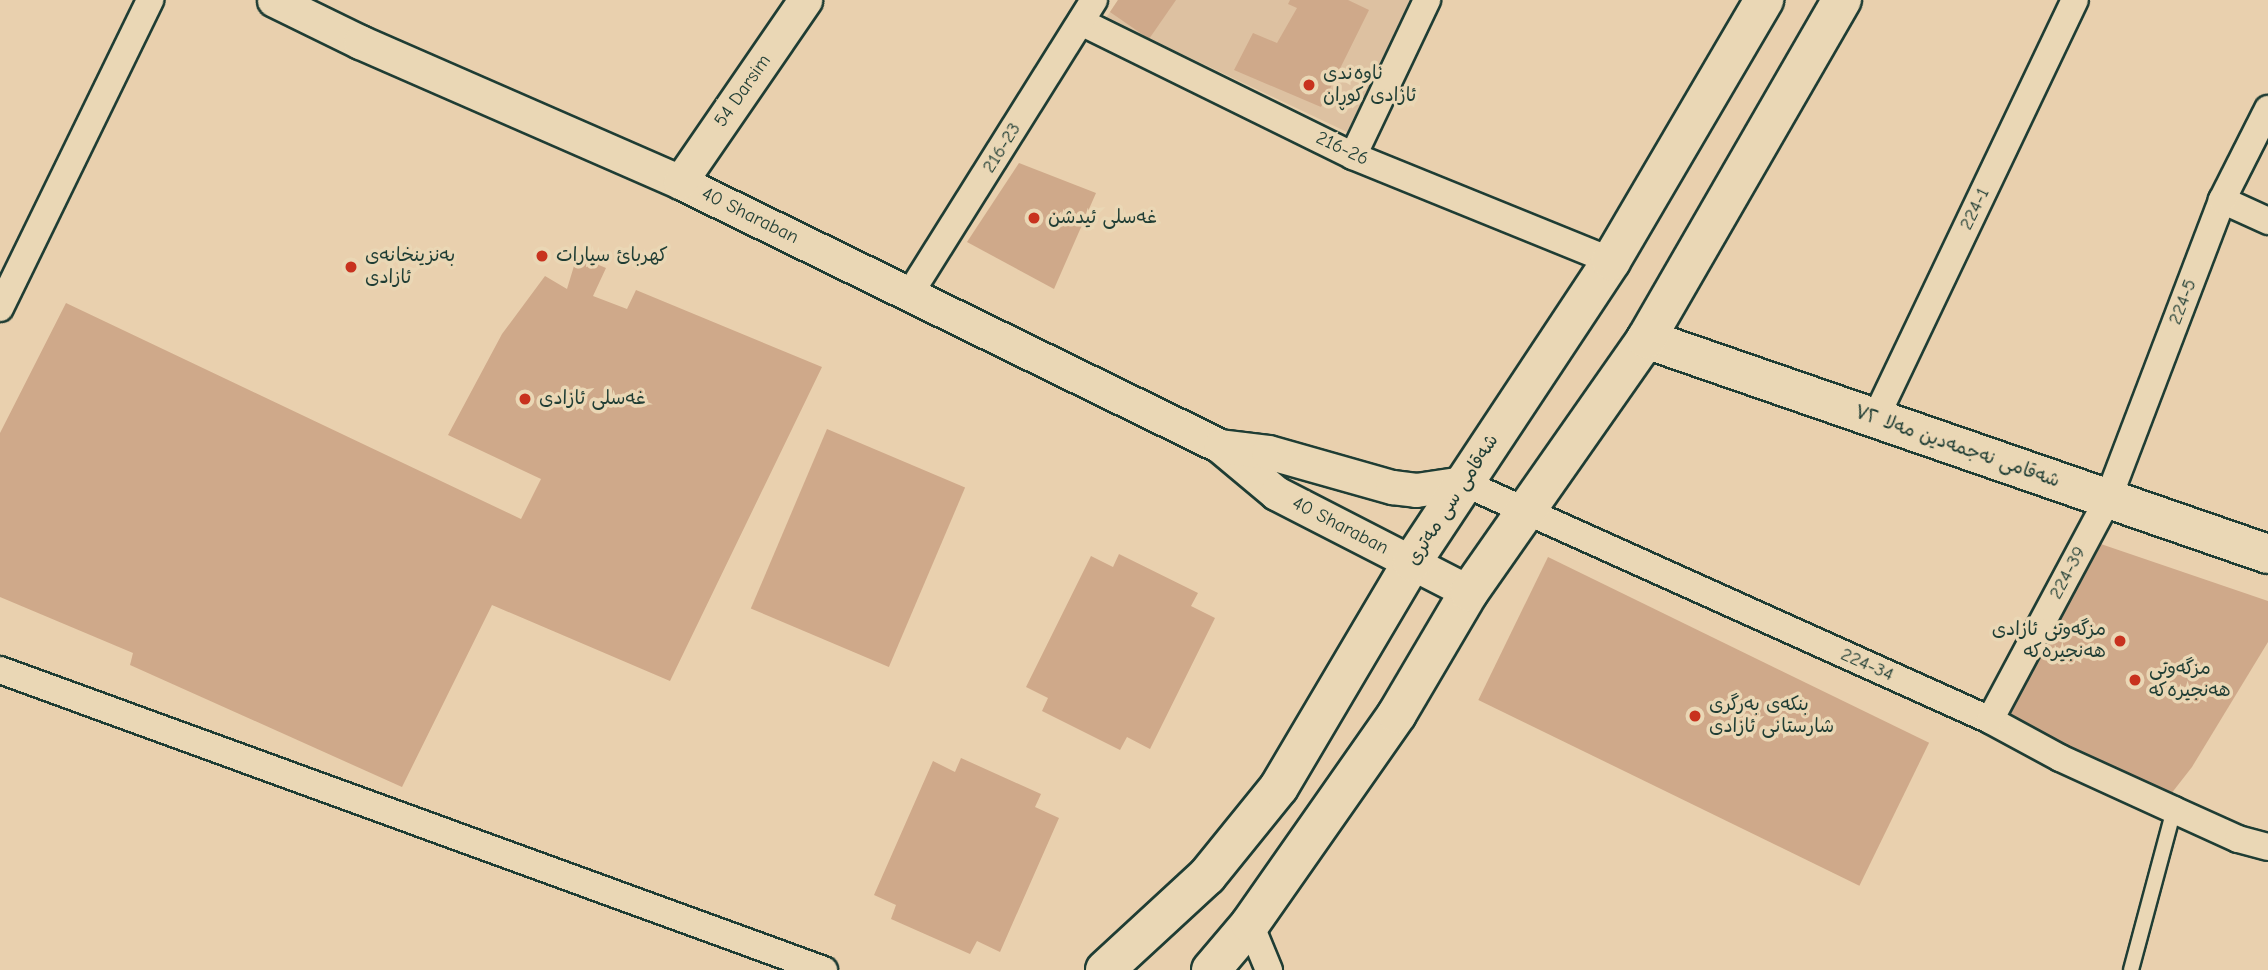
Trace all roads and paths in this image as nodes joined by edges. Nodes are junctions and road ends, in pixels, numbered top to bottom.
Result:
1 (150, 0) edge
2 (274, 0) edge
3 (805, 0) edge
4 (1427, 0) edge
5 (1764, 0) edge
6 (1842, 0) edge
7 (2076, 0) edge
8 (1088, 11) edge
9 (2268, 109) edge
10 (1353, 156) junction
11 (680, 182) junction
12 (2222, 200) junction
13 (2268, 221) edge
14 (1611, 261) junction
15 (909, 296) junction
16 (0, 308) edge
17 (1646, 339) junction
18 (1875, 419) junction
19 (1220, 446) junction
20 (1464, 483) junction
21 (2108, 499) junction
22 (1526, 511) junction
23 (2268, 554) edge
24 (1412, 562) junction
25 (1469, 592) junction
26 (0, 670) edge
27 (1990, 720) junction
28 (2174, 810) junction
29 (2268, 847) edge
30 (1250, 925) junction
31 (824, 970) edge
32 (1105, 970) edge
33 (1211, 970) edge
34 (1269, 970) edge
35 (2131, 970) edge

1 - 16 street
2 - 11 street, 40 Sharaban
3 - 11 street, 54 Darsim
4 - 10 street
5 - 14 main road, شەقامی سی مەتری
6 - 17 main road
7 - 18 street, 224-1
8 - 10 street, 216-26
8 - 15 street, 216-23
9 - 12 street, 224-5
10 - 14 street, 216-26
11 - 15 street, 40 Sharaban
12 - 13 street
12 - 21 street, 224-5
14 - 20 main road, شەقامی سی مەتری
15 - 19 street, 40 Sharaban
17 - 18 main road, شەقامی نەجمەدین مەلا ٧٢
17 - 22 main road
18 - 21 main road, شەقامی نەجمەدین مەلا ٧٢
19 - 20 street, 40 Sharaban
19 - 24 street, 40 Sharaban
20 - 22 street, 224-34
20 - 24 main road, شەقامی سی مەتری
21 - 23 main road, شەقامی نەجمەدین مەلا ٧٢
21 - 27 street, 224-39
22 - 25 main road
22 - 27 street, 224-34
24 - 25 street, 40 Sharaban
24 - 32 main road, شەقامی سی مەتری
25 - 30 main road
26 - 31 street
27 - 28 street, 224-34
28 - 29 street, 224-34
28 - 35 lane
30 - 33 main road
30 - 34 street

